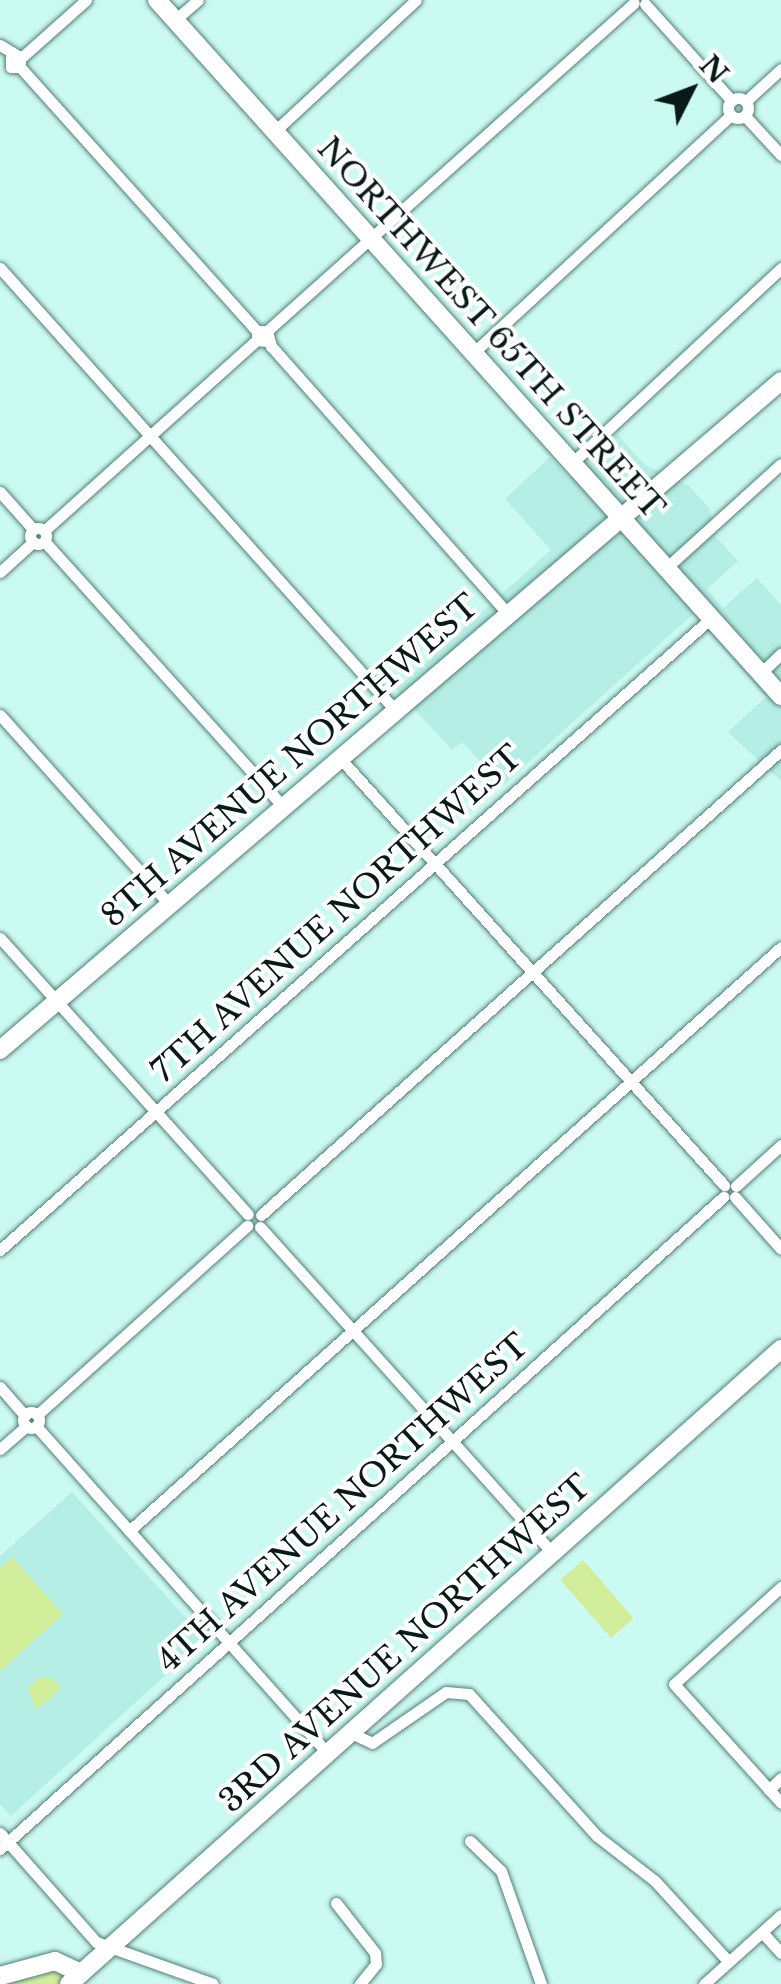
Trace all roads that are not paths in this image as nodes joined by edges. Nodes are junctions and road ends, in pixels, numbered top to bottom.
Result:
1 (86, 0) edge
2 (157, 0) edge
3 (198, 0) edge
4 (416, 0) edge
5 (640, 2) edge
6 (175, 20) junction
7 (0, 44) edge
8 (16, 62) junction
9 (781, 70) edge
10 (0, 76) edge
11 (732, 100) junction
12 (746, 102) junction
13 (730, 114) junction
14 (745, 116) junction
15 (275, 131) junction
16 (781, 155) edge
17 (373, 240) junction
18 (0, 268) edge
19 (781, 268) edge
20 (262, 336) junction
21 (473, 353) junction
22 (781, 366) edge
23 (781, 380) edge
24 (151, 436) junction
25 (572, 463) junction
26 (781, 464) edge
27 (0, 492) edge
28 (620, 518) junction
29 (39, 536) junction
30 (665, 569) junction
31 (0, 572) edge
32 (508, 614) junction
33 (710, 618) junction
34 (781, 654) edge
35 (760, 673) junction
36 (781, 696) edge
37 (395, 710) junction
38 (0, 715) edge
39 (781, 750) edge
40 (339, 757) junction
41 (282, 806) junction
42 (435, 864) junction
43 (168, 903) junction
44 (0, 938) edge
45 (781, 947) edge
46 (532, 972) junction
47 (56, 1001) junction
48 (0, 1050) edge
49 (630, 1081) junction
50 (156, 1113) junction
51 (781, 1145) edge
52 (729, 1191) junction
53 (254, 1220) junction
54 (781, 1249) edge
55 (0, 1250) edge
56 (353, 1330) junction
57 (781, 1349) edge
58 (0, 1387) edge
59 (31, 1421) junction
60 (453, 1442) junction
61 (0, 1448) edge
62 (130, 1531) junction
63 (553, 1553) junction
64 (781, 1587) edge
65 (230, 1643) junction
66 (350, 1733) junction
67 (327, 1753) junction
68 (781, 1778) edge
69 (769, 1790) junction
70 (781, 1803) edge
71 (470, 1841) dead end
72 (3, 1842) edge
73 (336, 1903) dead end
74 (781, 1914) edge
75 (762, 1932) junction
76 (111, 1948) junction
77 (781, 1953) edge
78 (728, 1962) junction
79 (0, 1976) edge
80 (75, 1979) edge
81 (214, 1984) edge
82 (360, 1984) edge
83 (541, 1984) edge
84 (704, 1984) edge

1 - 8 street
2 - 6 street, NORTHWEST 65TH STREET
3 - 6 street
4 - 15 street
5 - 11 street
5 - 17 street
6 - 15 street, NORTHWEST 65TH STREET
7 - 8 street
8 - 10 street
8 - 20 street
9 - 12 street
11 - 12 street
11 - 13 street
12 - 14 street
13 - 14 street
13 - 21 street
14 - 16 street
15 - 17 street, NORTHWEST 65TH STREET
17 - 20 street
17 - 21 street, NORTHWEST 65TH STREET
18 - 24 street
19 - 25 street
20 - 24 street
20 - 32 street
21 - 25 street, NORTHWEST 65TH STREET
22 - 28 street, 8TH AVENUE NORTHWEST
23 - 28 street, 8TH AVENUE NORTHWEST
24 - 29 street
24 - 37 street
25 - 28 street, NORTHWEST 65TH STREET
26 - 30 street
27 - 29 street
28 - 30 street, NORTHWEST 65TH STREET
28 - 32 street, 8TH AVENUE NORTHWEST
29 - 31 street
29 - 41 street
30 - 33 street, NORTHWEST 65TH STREET
32 - 37 street, 8TH AVENUE NORTHWEST
33 - 35 street, NORTHWEST 65TH STREET
33 - 42 street, 7TH AVENUE NORTHWEST
34 - 35 street
35 - 36 street, NORTHWEST 65TH STREET
37 - 40 street, 8TH AVENUE NORTHWEST
38 - 43 street
39 - 46 street
40 - 41 street, 8TH AVENUE NORTHWEST
40 - 42 street
41 - 43 street, 8TH AVENUE NORTHWEST
42 - 46 street
42 - 50 street, 7TH AVENUE NORTHWEST
43 - 47 street, 8TH AVENUE NORTHWEST
44 - 47 street
45 - 49 street
46 - 49 street
46 - 53 street
47 - 48 street, 8TH AVENUE NORTHWEST
47 - 50 street
49 - 52 street
49 - 56 street
50 - 53 street
50 - 55 street, 7TH AVENUE NORTHWEST
51 - 52 street, 4TH AVENUE NORTHWEST
52 - 54 street
52 - 60 street, 4TH AVENUE NORTHWEST
53 - 56 street
53 - 59 street
56 - 60 street
56 - 62 street
57 - 63 street, 3RD AVENUE NORTHWEST
58 - 59 street
59 - 61 street
59 - 62 street
60 - 63 street
60 - 65 street, 4TH AVENUE NORTHWEST
62 - 65 street
63 - 66 street, 3RD AVENUE NORTHWEST
64 - 69 street
65 - 67 street
65 - 72 street, 4TH AVENUE NORTHWEST
66 - 67 street, 3RD AVENUE NORTHWEST
66 - 78 street
67 - 76 street, 3RD AVENUE NORTHWEST
68 - 69 street
69 - 70 street
71 - 83 street
72 - 76 street
73 - 82 street
74 - 75 street
75 - 77 street
75 - 78 street
76 - 80 street, 3RD AVENUE NORTHWEST
76 - 81 street
78 - 84 street
79 - 80 street

